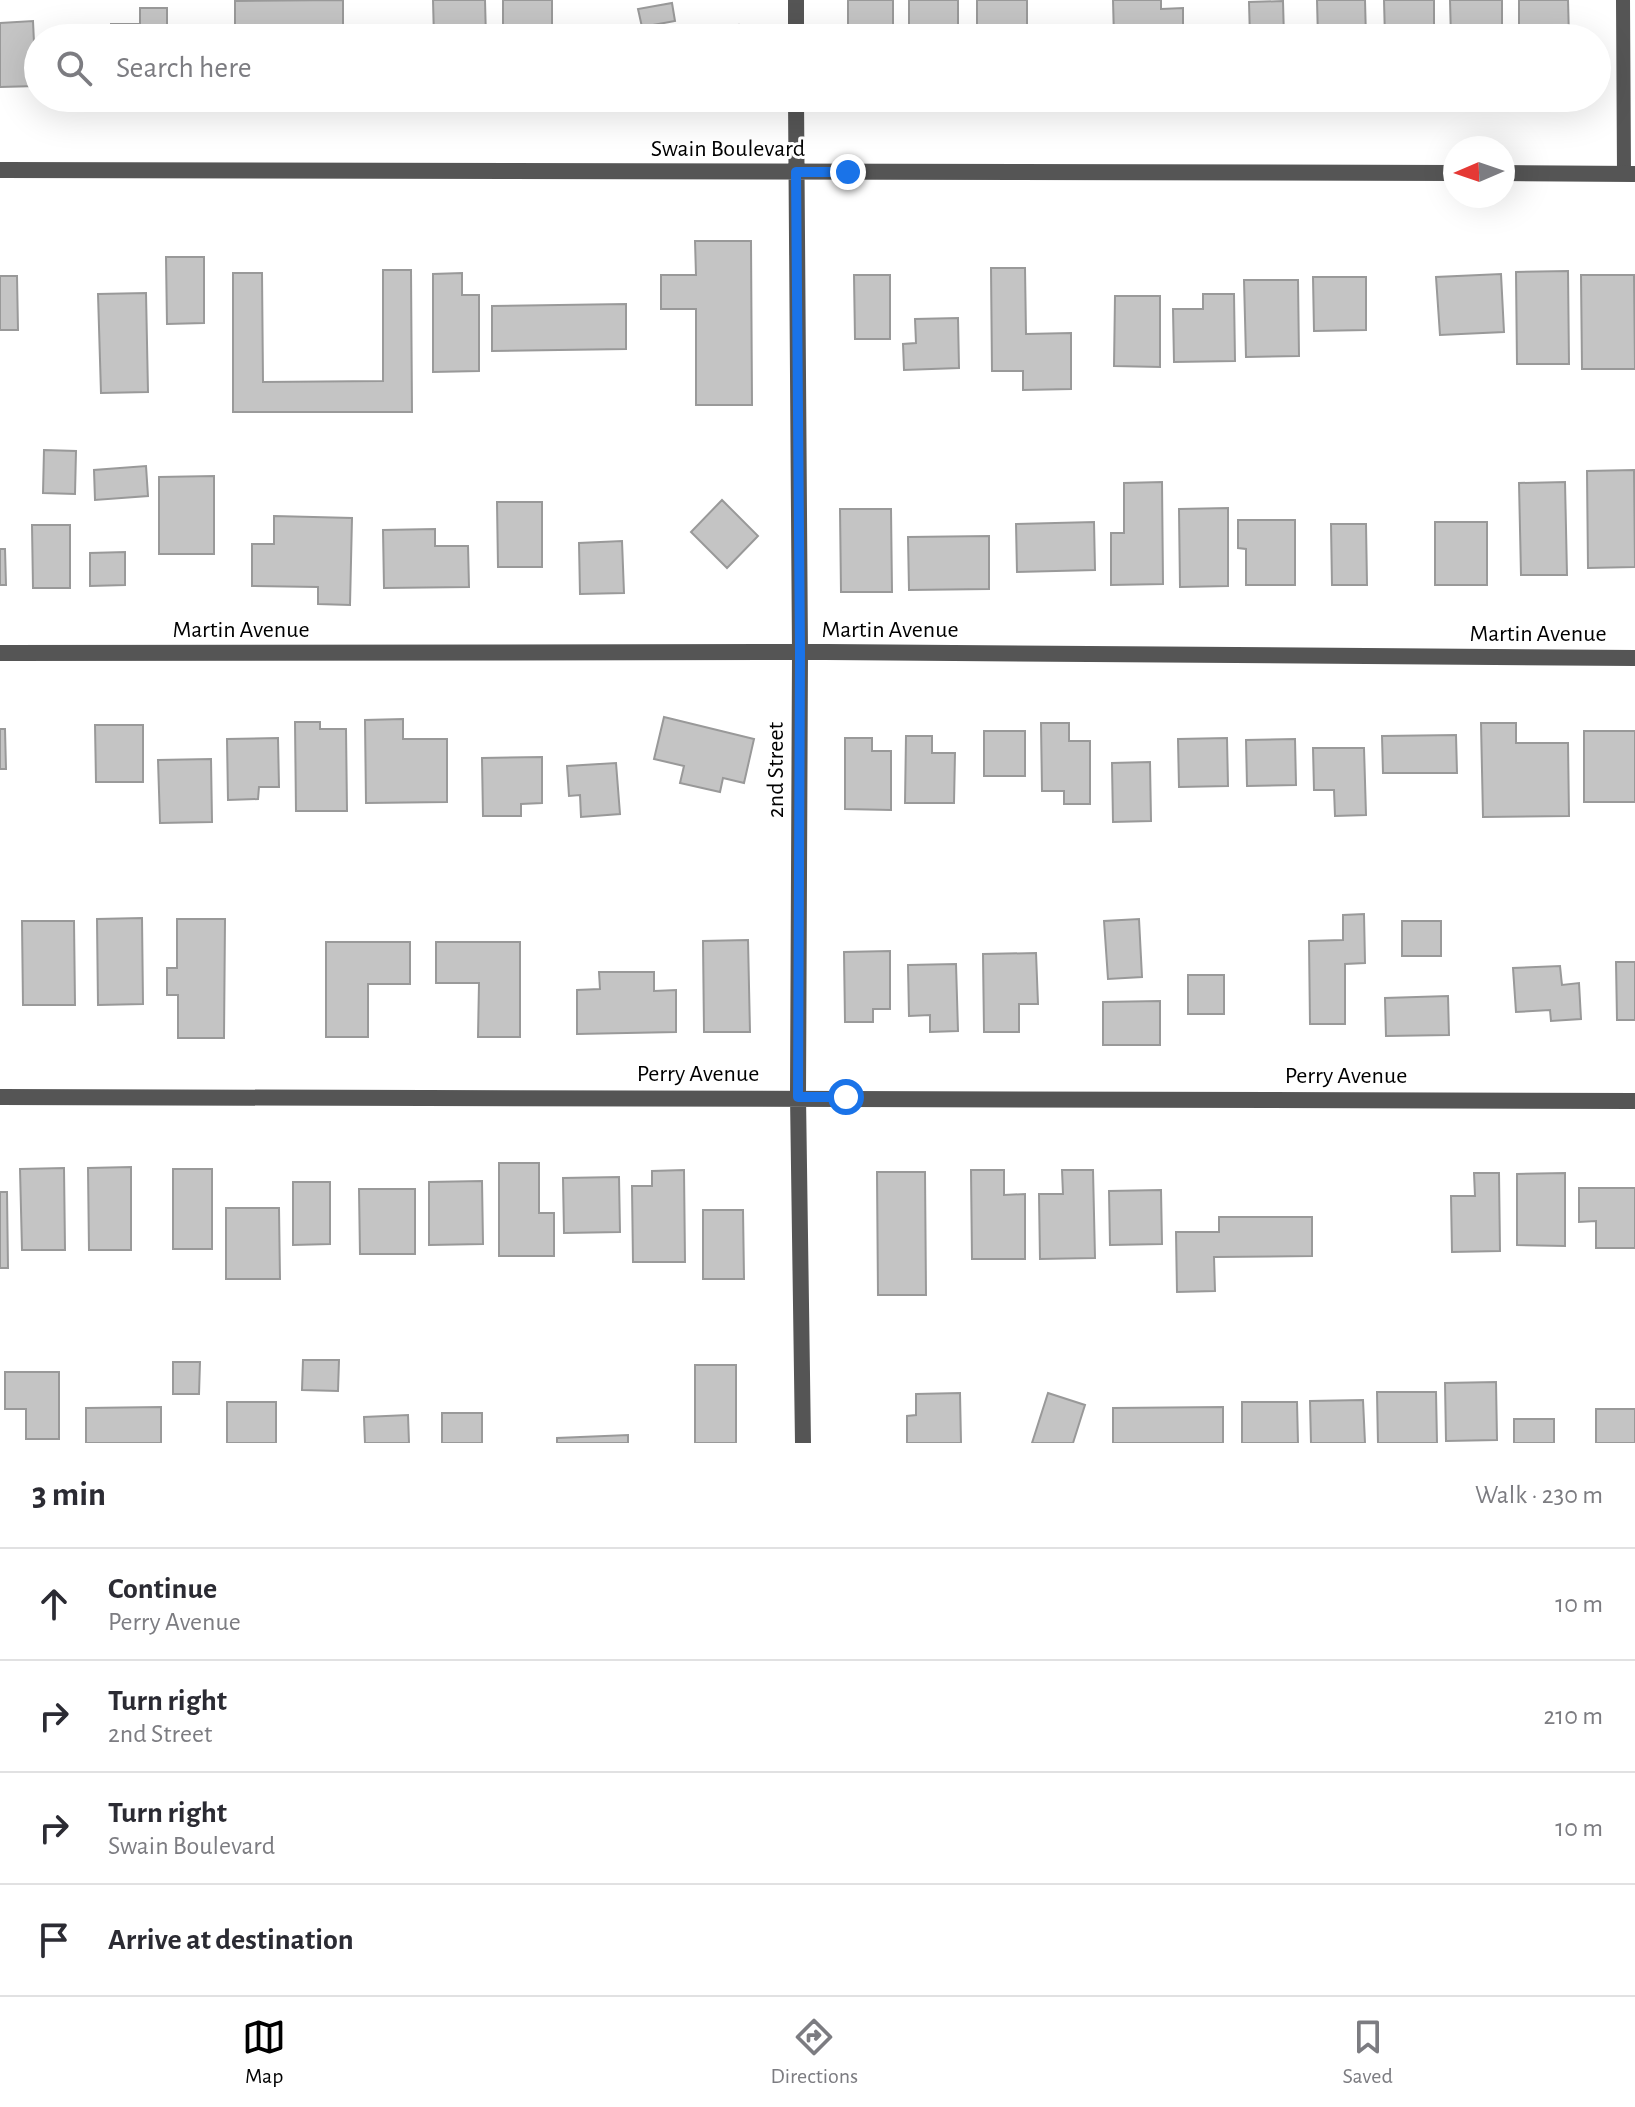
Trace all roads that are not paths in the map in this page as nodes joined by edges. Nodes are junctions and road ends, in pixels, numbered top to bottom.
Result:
1 (796, 0) edge
2 (1623, 0) edge
3 (796, 24) edge
4 (796, 112) edge
5 (0, 170) edge
6 (796, 172) junction
7 (1443, 173) edge
8 (1515, 173) edge
9 (1630, 174) edge
10 (800, 652) junction
11 (0, 653) edge
12 (1635, 658) edge
13 (0, 1097) edge
14 (798, 1097) junction
15 (1635, 1101) edge
16 (803, 1443) edge

1 - 3 street
2 - 9 lane
4 - 6 street, 2nd Street
5 - 6 street, Swain Boulevard
6 - 7 street, Swain Boulevard
6 - 10 street, 2nd Street
8 - 9 street
10 - 11 street, Martin Avenue
10 - 12 street, Martin Avenue
10 - 14 street, 2nd Street
13 - 14 street, Perry Avenue
14 - 15 street, Perry Avenue
14 - 16 street, 2nd Street

